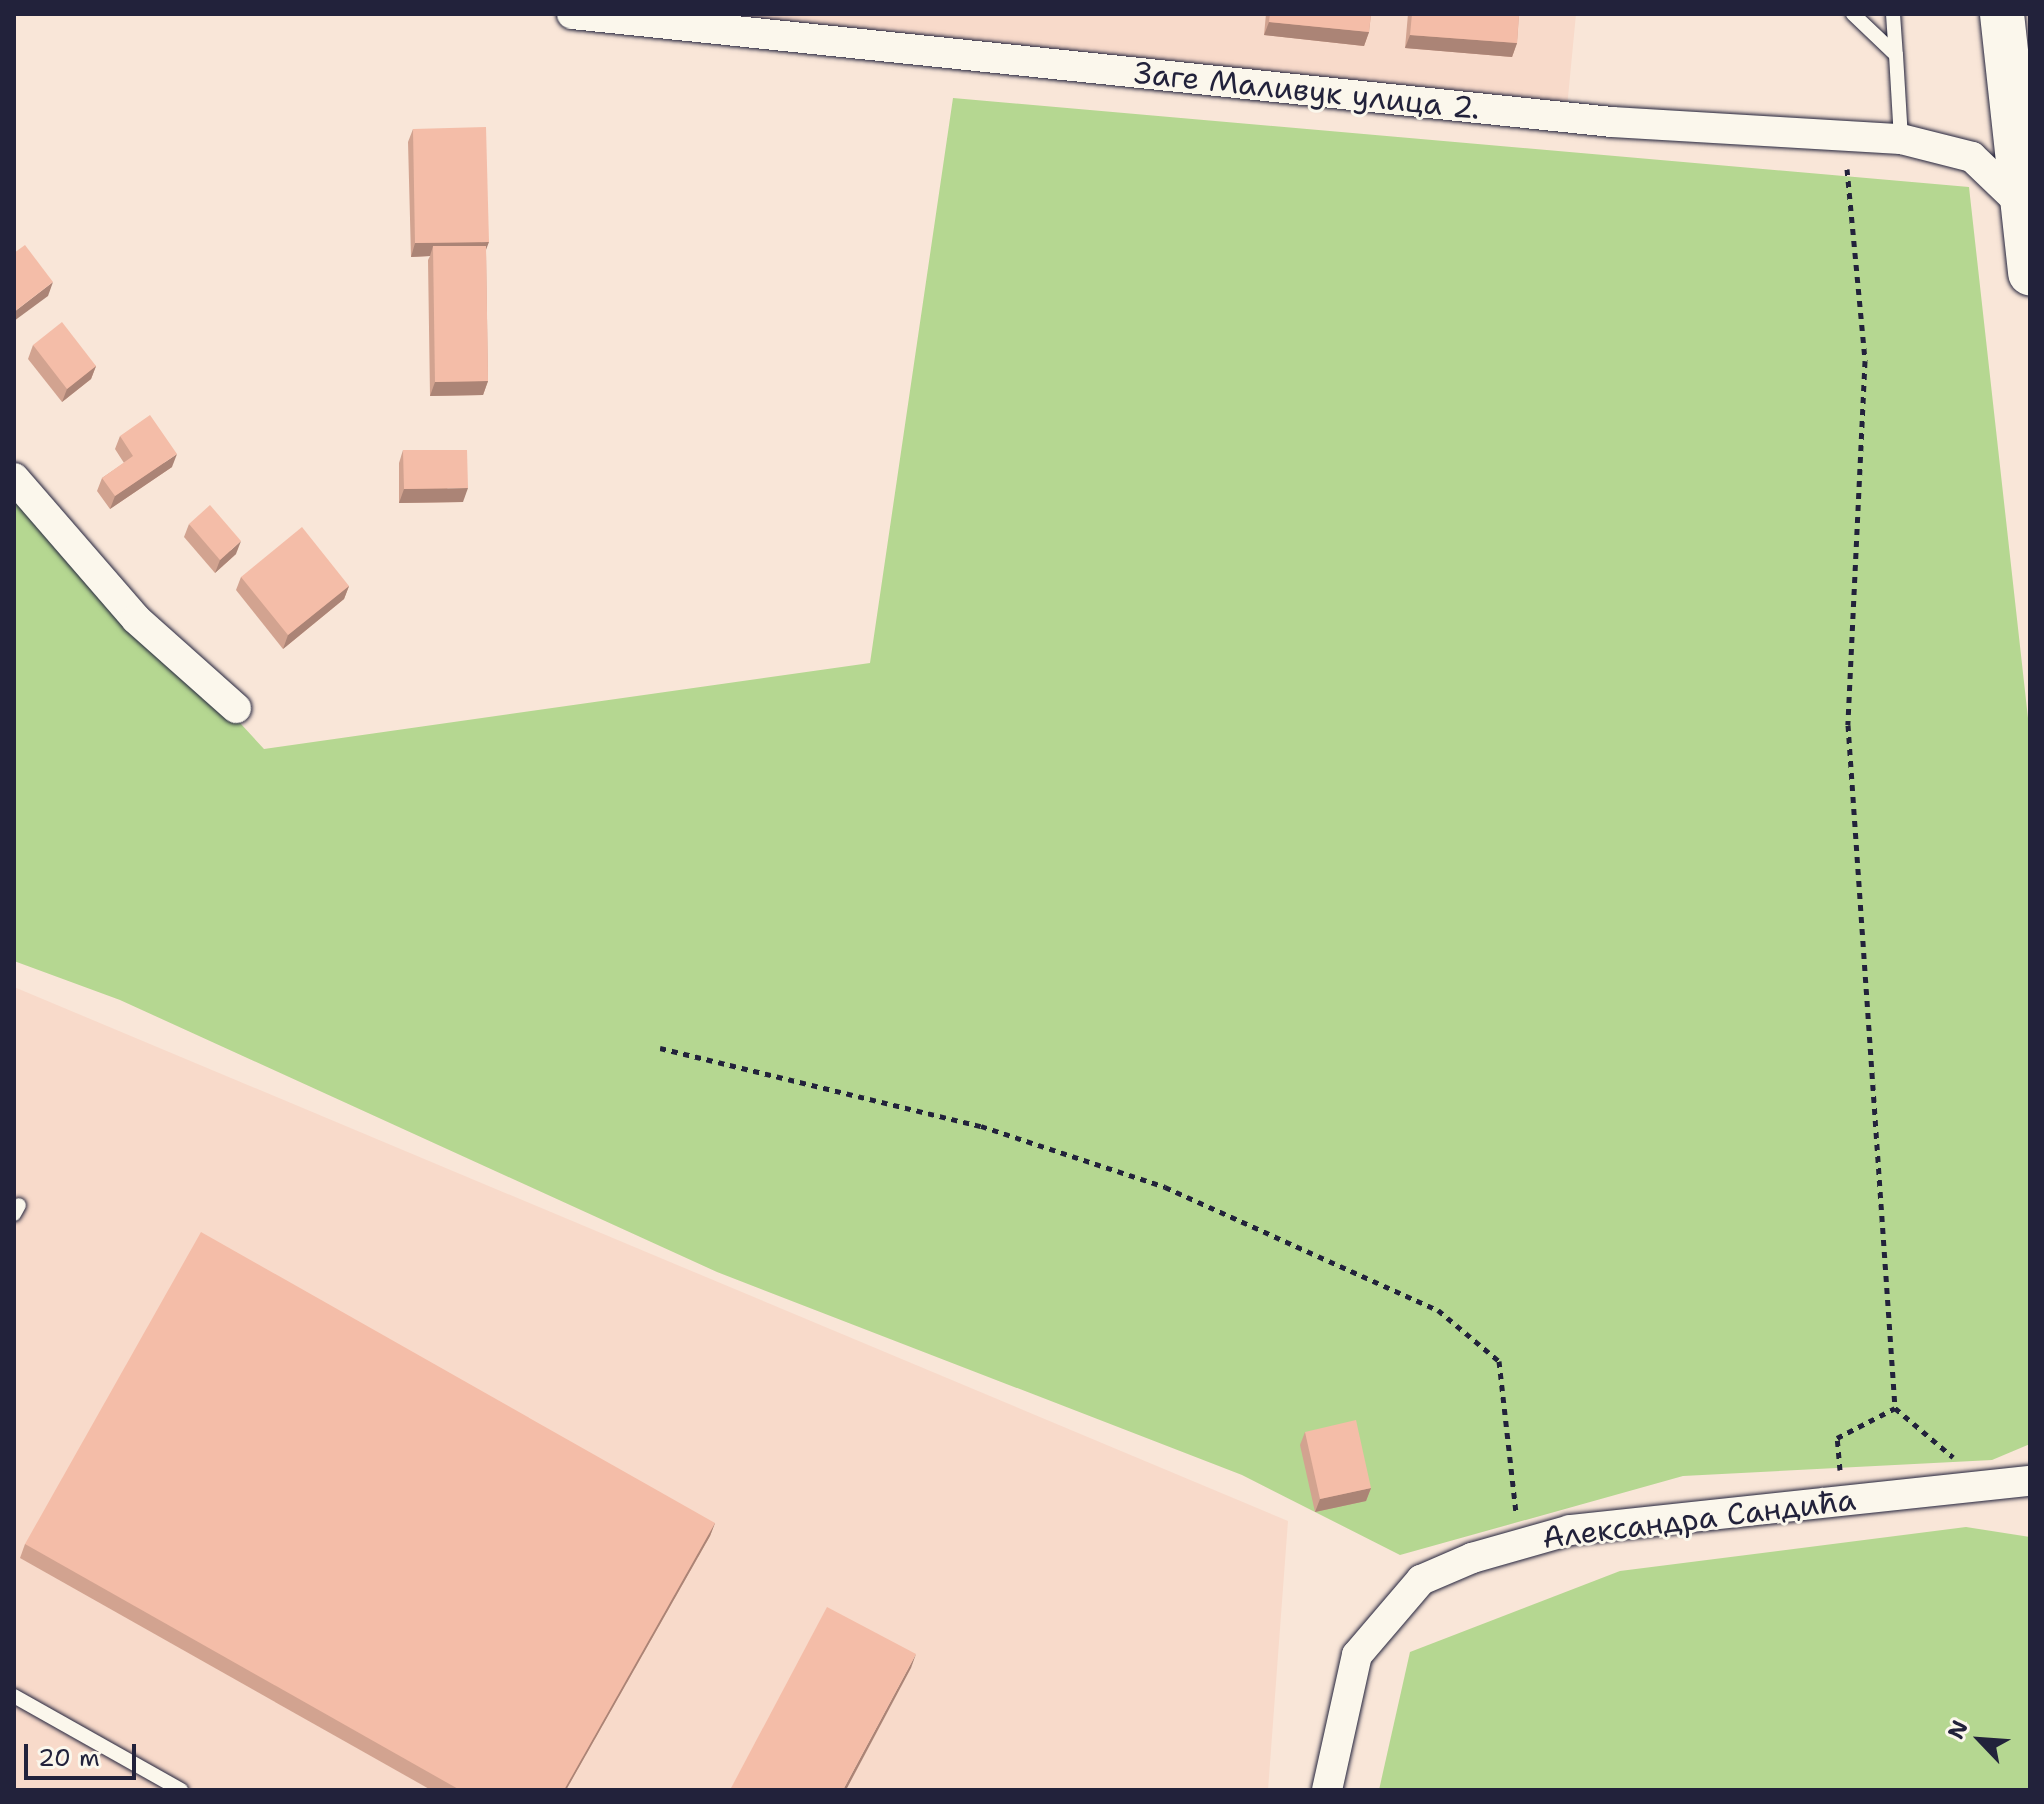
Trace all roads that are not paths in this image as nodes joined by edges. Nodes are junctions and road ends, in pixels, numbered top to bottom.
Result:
1 (572, 14) edge
2 (1853, 14) edge
3 (1893, 14) edge
4 (2002, 14) edge
5 (1896, 55) junction
6 (1901, 139) junction
7 (2022, 205) junction
8 (2030, 273) edge
9 (14, 478) edge
10 (236, 708) dead end
11 (2030, 1481) edge
12 (14, 1696) edge
13 (181, 1790) edge
14 (1327, 1790) edge

1 - 6 street, Заге Маливук улица 2.
2 - 5 lane
3 - 5 lane
4 - 7 main road
5 - 6 lane
6 - 7 street, Заге Маливук улица 2.
7 - 8 main road
9 - 10 street
11 - 14 street, Александра Сандића
12 - 13 lane

